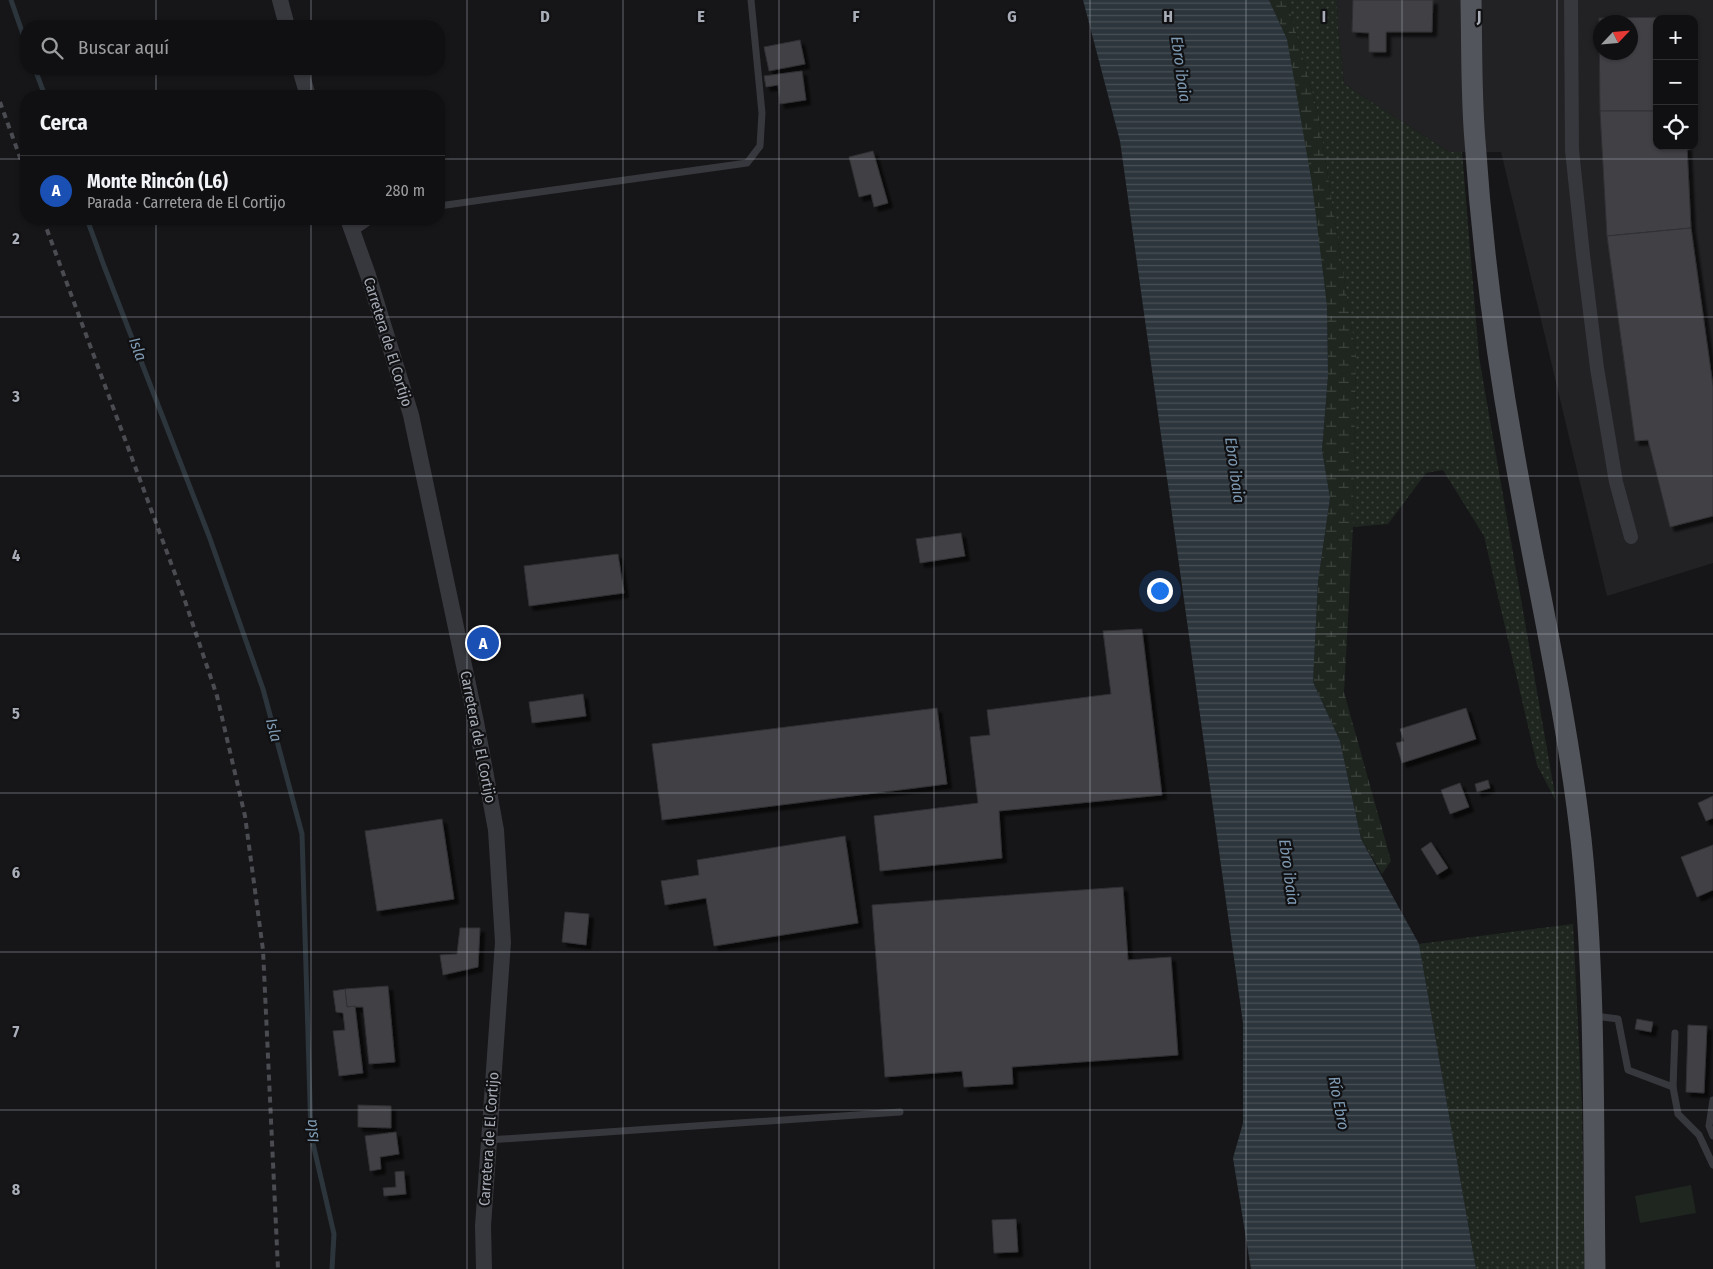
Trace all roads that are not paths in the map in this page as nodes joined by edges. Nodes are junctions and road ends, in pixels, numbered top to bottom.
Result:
1 (280, 0) edge
2 (751, 0) edge
3 (1471, 0) edge
4 (1571, 0) edge
5 (285, 20) edge
6 (302, 75) edge
7 (306, 90) edge
8 (445, 205) edge
9 (350, 226) edge
10 (1631, 537) dead end
11 (1592, 1016) junction
12 (1675, 1033) dead end
13 (1673, 1087) junction
14 (1713, 1100) edge
15 (900, 1112) dead end
16 (1713, 1136) edge
17 (489, 1140) junction
18 (1713, 1165) edge
19 (484, 1269) edge
20 (1595, 1269) edge

1 - 5 street
2 - 8 lane
3 - 11 main road
4 - 10 street
6 - 7 street
9 - 17 street, Carretera de El Cortijo
11 - 13 lane
11 - 20 main road
12 - 13 lane
13 - 18 lane
14 - 16 lane
15 - 17 lane
17 - 19 street, Carretera de El Cortijo

